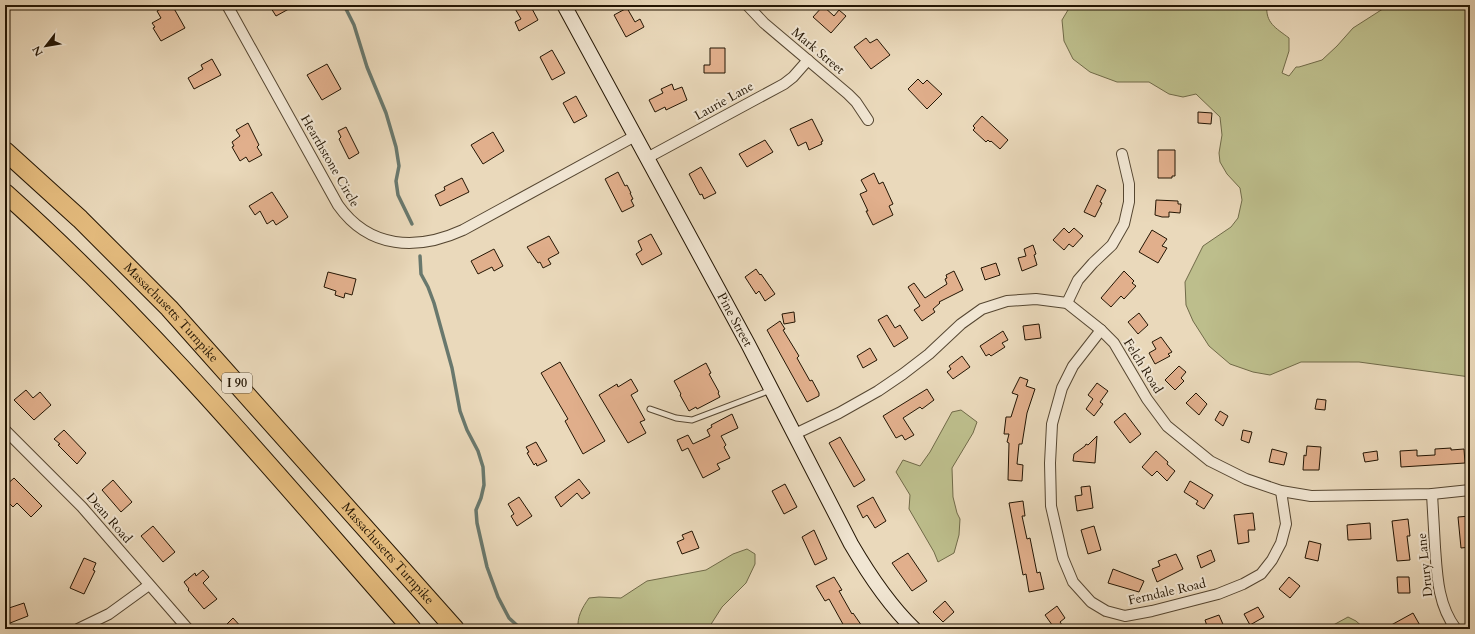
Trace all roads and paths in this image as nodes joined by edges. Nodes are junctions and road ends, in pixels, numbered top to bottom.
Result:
1 (227, 5) edge
2 (564, 5) edge
3 (747, 5) edge
4 (808, 60) junction
5 (868, 120) dead end
6 (635, 136) junction
7 (5, 151) edge
8 (1122, 154) dead end
9 (647, 158) junction
10 (5, 193) edge
11 (1067, 303) junction
12 (1101, 330) junction
13 (772, 389) junction
14 (650, 409) dead end
15 (5, 430) edge
16 (795, 434) junction
17 (1470, 490) edge
18 (1281, 491) junction
19 (1432, 494) junction
20 (149, 585) junction
21 (78, 629) edge
22 (188, 629) edge
23 (412, 629) edge
24 (455, 629) edge
25 (914, 629) edge
26 (1456, 629) edge

1 - 6 street, Hearthstone Circle
2 - 6 main road, Pine Street
3 - 4 street, Mark Street
4 - 5 street, Mark Street
4 - 9 street, Laurie Lane
6 - 9 main road, Pine Street
7 - 24 highway, Massachusetts Turnpike / I 90
8 - 11 street
9 - 13 main road, Pine Street
10 - 23 highway, I 90
11 - 12 street, Felch Road
11 - 16 street
12 - 18 street, Felch Road
12 - 18 street, Ferndale Road
13 - 14 lane
13 - 16 main road, Pine Street
15 - 20 street, Dean Road
16 - 25 main road, Pine Street
17 - 19 street, Felch Road
18 - 19 street, Felch Road
19 - 26 street, Drury Lane
20 - 21 street
20 - 22 street, Dean Road

